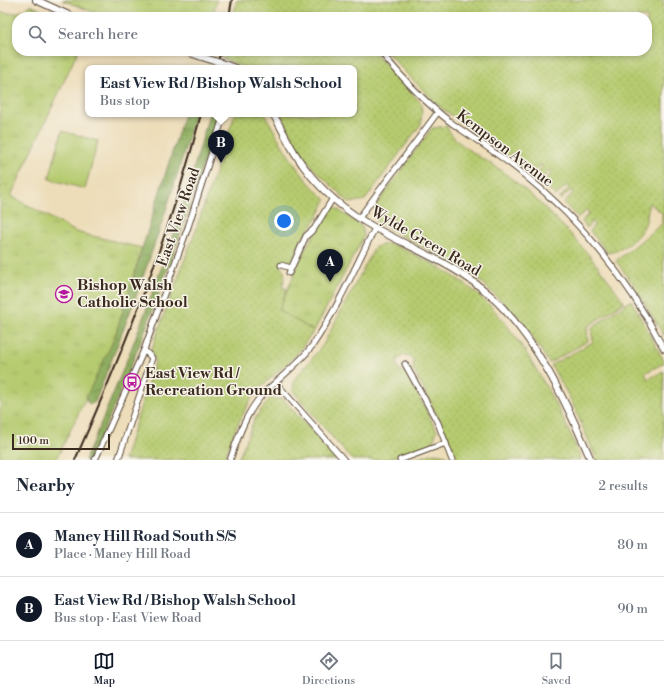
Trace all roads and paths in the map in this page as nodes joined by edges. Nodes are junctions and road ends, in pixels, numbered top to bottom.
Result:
1 (36, 0) edge
2 (61, 12) edge
3 (202, 56) edge
4 (384, 56) edge
5 (227, 65) edge
6 (438, 112) junction
7 (223, 117) edge
8 (275, 117) edge
9 (333, 198) junction
10 (359, 218) junction
11 (375, 228) junction
12 (282, 265) dead end
13 (664, 349) edge
14 (144, 350) junction
15 (405, 364) dead end
16 (276, 383) junction
17 (446, 443) junction
18 (95, 460) edge
19 (118, 460) edge
20 (230, 460) edge
21 (344, 460) edge
22 (400, 460) edge
23 (452, 460) edge
24 (591, 460) edge

1 - 2 street
3 - 5 street, bridge
4 - 6 street, Kempson Avenue
6 - 10 street
6 - 13 street, Kempson Avenue
7 - 14 street, East View Road
8 - 9 street, Wylde Green Road
9 - 10 street, Wylde Green Road
9 - 12 street
10 - 11 street, Wylde Green Road
11 - 16 street
11 - 24 street, Wylde Green Road
14 - 18 street, East View Road
14 - 19 street
15 - 17 street
16 - 20 street
16 - 21 street
17 - 22 street
17 - 23 street

